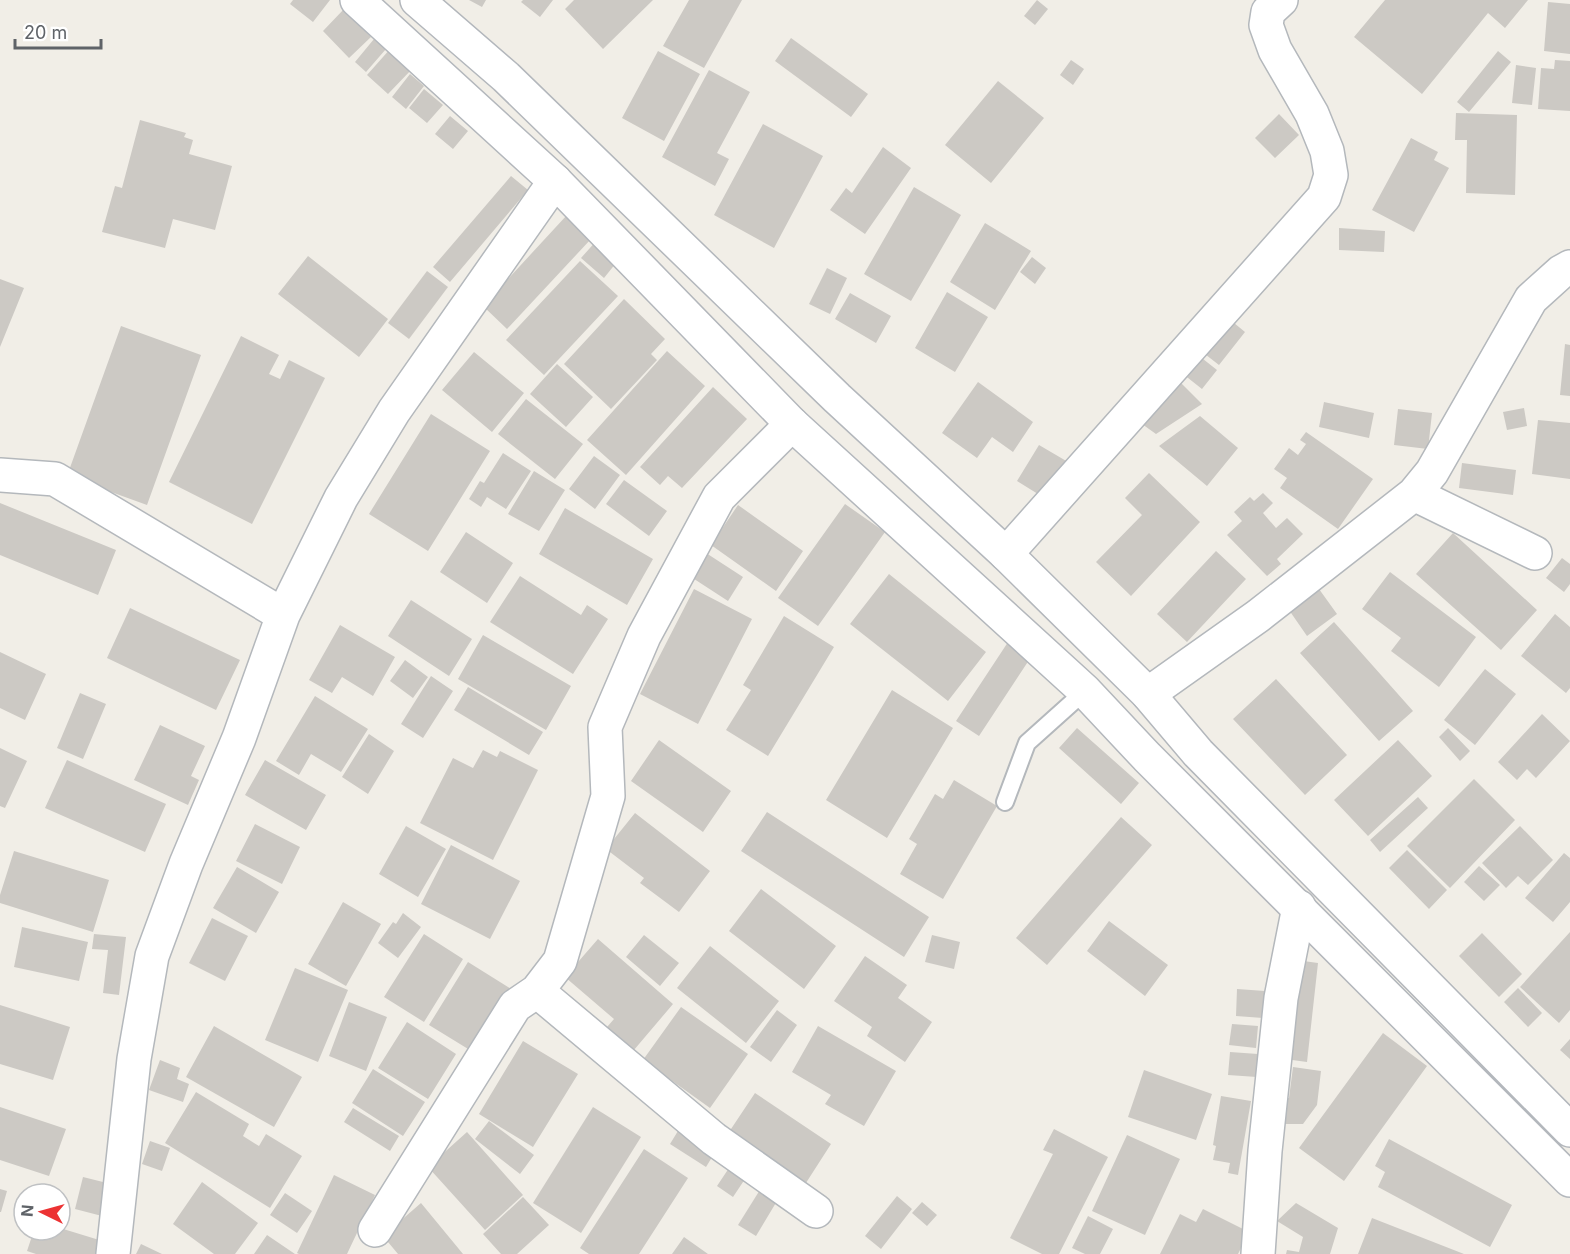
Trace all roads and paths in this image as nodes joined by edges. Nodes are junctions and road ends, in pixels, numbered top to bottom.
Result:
1 (357, 0) edge
2 (417, 0) edge
3 (1281, 0) edge
4 (555, 181) junction
5 (1570, 267) edge
6 (792, 424) junction
7 (0, 475) edge
8 (1414, 494) junction
9 (1006, 554) junction
10 (1534, 554) dead end
11 (283, 615) junction
12 (1084, 691) junction
13 (1148, 694) junction
14 (1005, 802) dead end
15 (1299, 907) junction
16 (537, 991) junction
17 (1570, 1130) edge
18 (1570, 1180) edge
19 (816, 1211) dead end
20 (375, 1230) dead end
21 (113, 1254) edge
22 (1258, 1254) edge

1 - 4 street
2 - 9 street
3 - 9 street
4 - 6 street
4 - 11 street
5 - 8 street
6 - 12 street
6 - 16 street
7 - 11 street
8 - 10 street
8 - 13 street
9 - 13 street
11 - 21 street
12 - 14 lane
12 - 15 street
13 - 17 street
15 - 18 street
15 - 22 street
16 - 19 street
16 - 20 street

